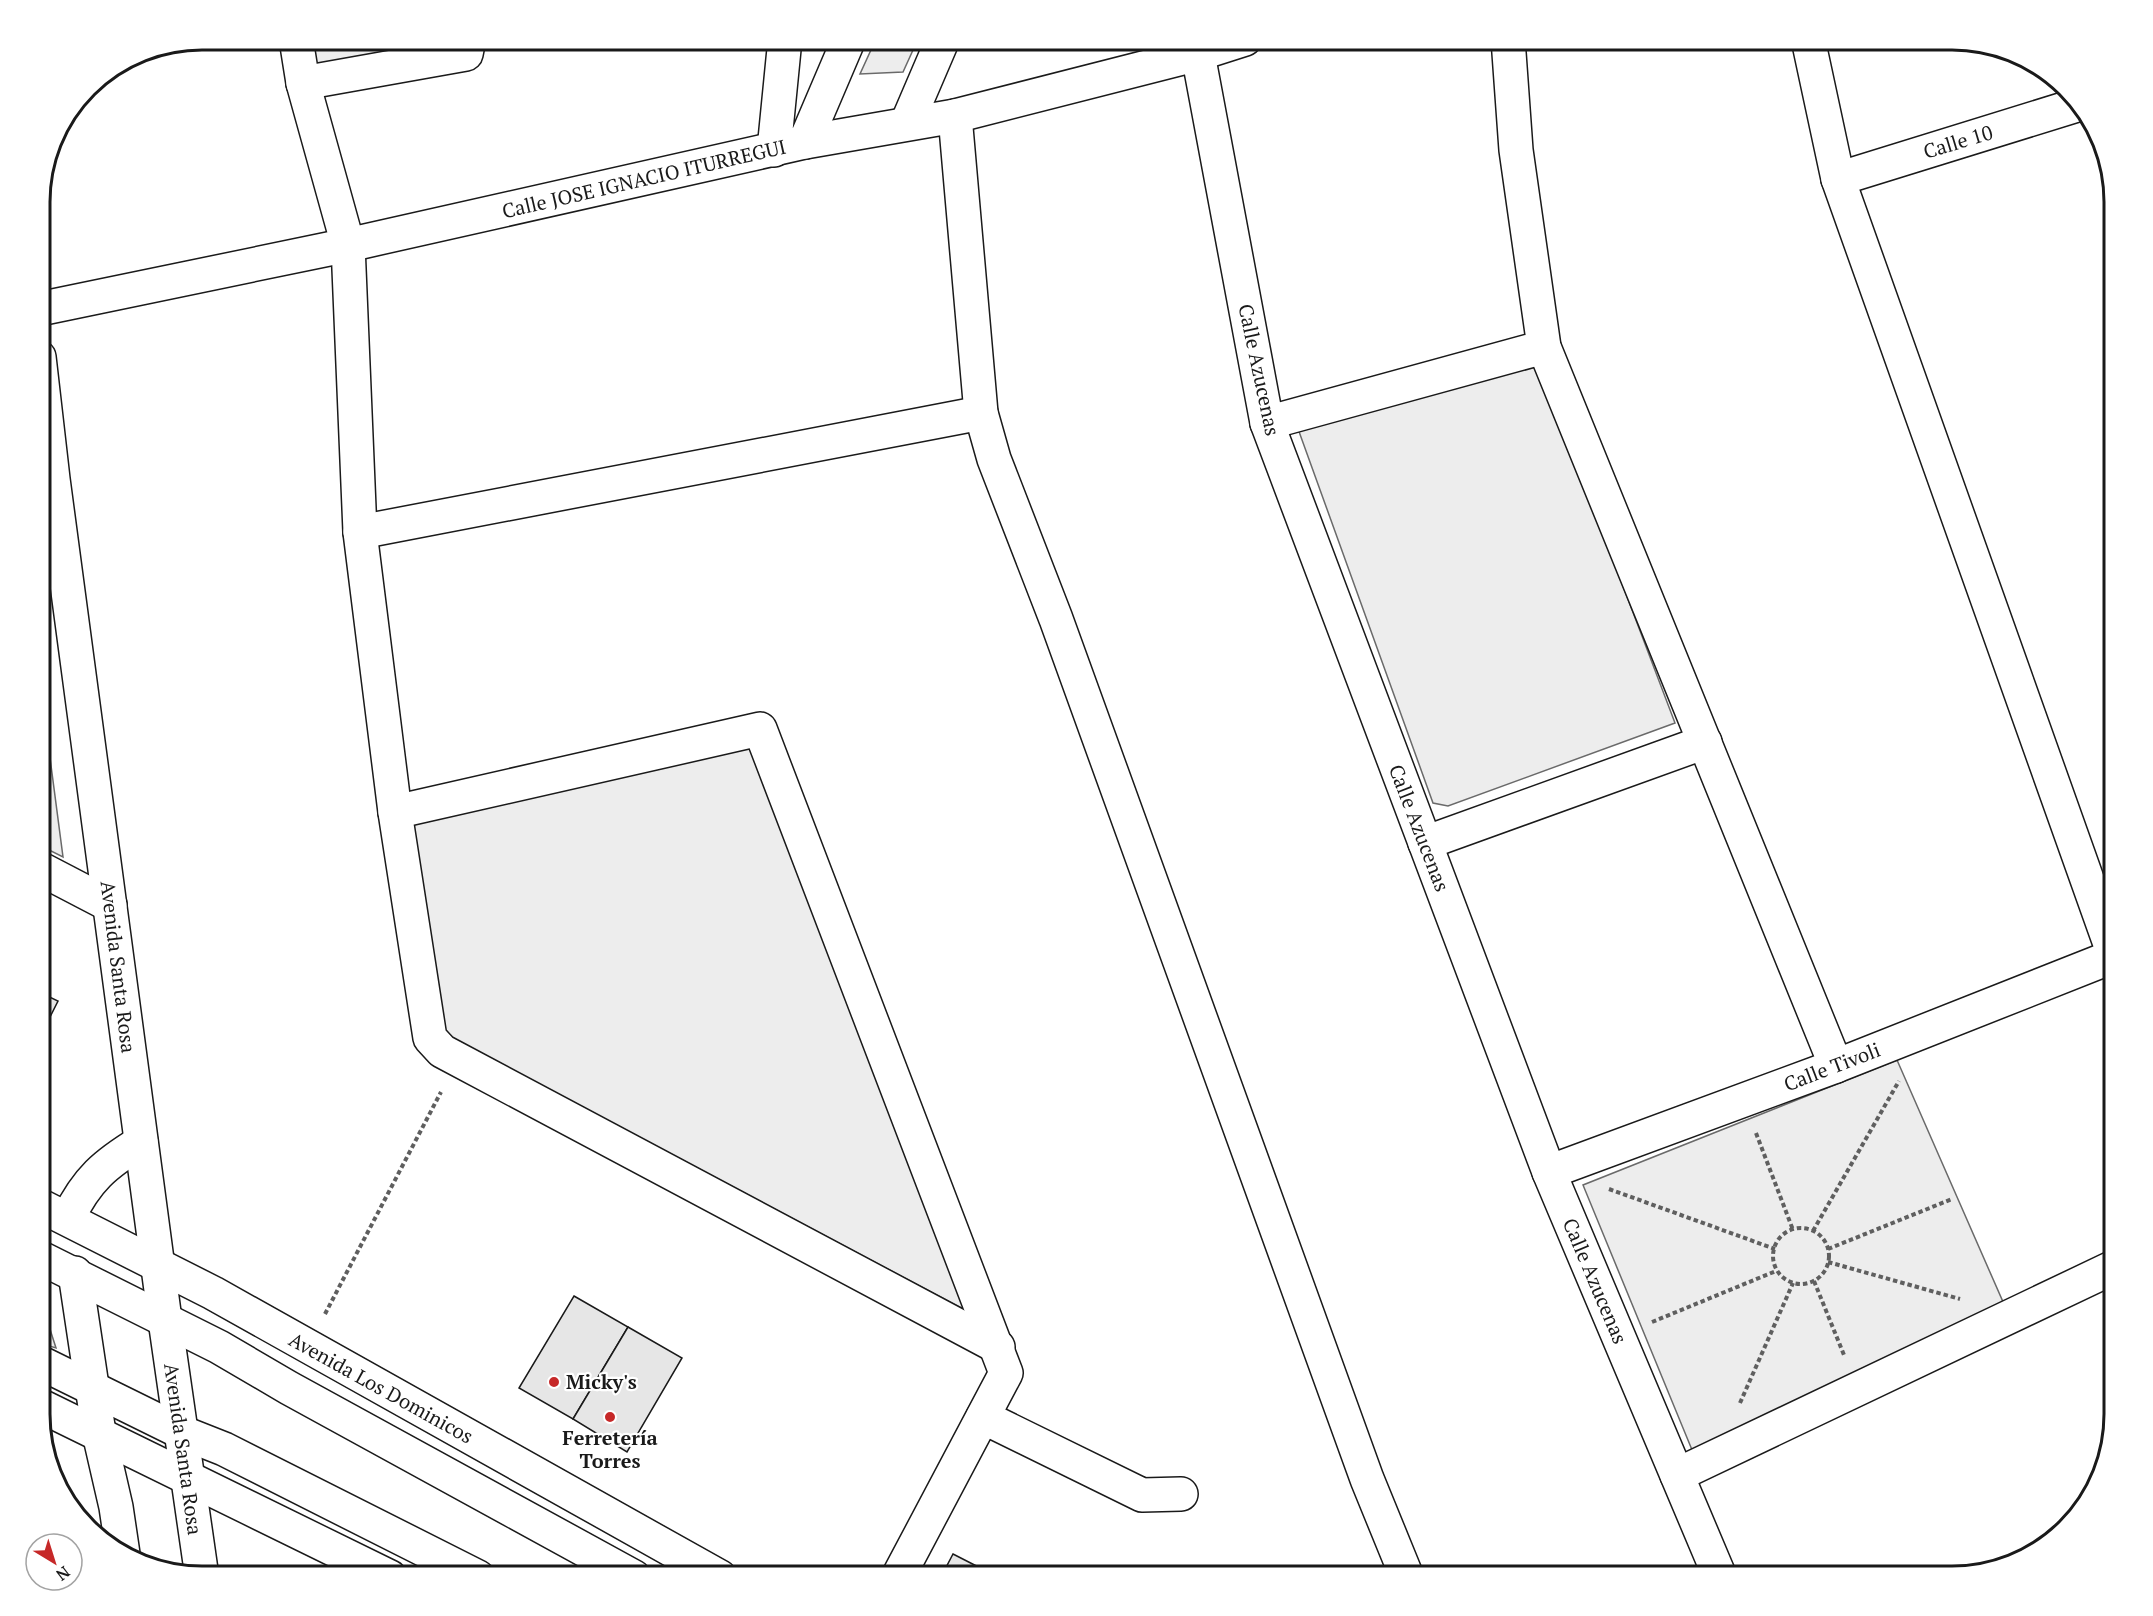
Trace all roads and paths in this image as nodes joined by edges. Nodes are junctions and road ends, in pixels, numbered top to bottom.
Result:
1 (298, 50) edge
2 (467, 50) edge
3 (786, 50) edge
4 (843, 50) edge
5 (938, 50) edge
6 (1175, 50) edge
7 (1186, 50) edge
8 (1509, 50) edge
9 (1810, 50) edge
10 (303, 83) junction
11 (2071, 107) edge
12 (955, 116) junction
13 (907, 123) junction
14 (790, 146) junction
15 (1838, 179) junction
16 (348, 245) junction
17 (50, 307) edge
18 (1544, 347) junction
19 (981, 413) junction
20 (1267, 423) junction
21 (50, 506) edge
22 (360, 532) junction
23 (1705, 742) junction
24 (395, 812) junction
25 (1425, 843) junction
26 (50, 874) edge
27 (110, 904) junction
28 (2103, 925) edge
29 (2103, 960) edge
30 (458, 1060) junction
31 (1836, 1066) junction
32 (1900, 1080) dead end
33 (1752, 1123) dead end
34 (141, 1142) junction
35 (1549, 1172) junction
36 (1598, 1185) dead end
37 (1952, 1199) dead end
38 (54, 1211) edge
39 (1793, 1230) junction
40 (1813, 1231) junction
41 (1774, 1249) junction
42 (1828, 1249) junction
43 (50, 1262) edge
44 (1828, 1262) junction
45 (156, 1264) junction
46 (1776, 1271) junction
47 (2103, 1272) edge
48 (75, 1273) junction
49 (1814, 1281) junction
50 (1793, 1283) junction
51 (1965, 1301) dead end
52 (165, 1320) junction
53 (1651, 1322) dead end
54 (998, 1347) junction
55 (309, 1348) junction
56 (1847, 1362) dead end
57 (50, 1367) edge
58 (93, 1387) junction
59 (1737, 1408) dead end
60 (50, 1410) edge
61 (983, 1417) junction
62 (181, 1432) junction
63 (99, 1433) junction
64 (1677, 1475) junction
65 (188, 1477) junction
66 (1181, 1494) dead end
67 (121, 1544) edge
68 (200, 1566) edge
69 (368, 1566) edge
70 (456, 1566) edge
71 (614, 1566) edge
72 (700, 1566) edge
73 (904, 1566) edge
74 (1403, 1566) edge
75 (1715, 1566) edge

1 - 10 street
2 - 10 street
3 - 14 street
4 - 14 street
5 - 13 street
6 - 12 street, Calle JOSE IGNACIO ITURREGUI
7 - 20 street, Calle Azucenas
8 - 18 street
9 - 15 street
10 - 16 street
11 - 15 street, Calle 10
12 - 13 street, Calle JOSE IGNACIO ITURREGUI
12 - 19 street
13 - 14 street, Calle JOSE IGNACIO ITURREGUI
14 - 16 street, Calle JOSE IGNACIO ITURREGUI
15 - 28 street
16 - 17 street, Calle JOSE IGNACIO ITURREGUI
16 - 22 street
18 - 20 street
18 - 23 street
19 - 22 street
19 - 74 street
20 - 25 street, Calle Azucenas
21 - 27 street, Avenida Santa Rosa
22 - 24 street
23 - 25 street
23 - 31 street
24 - 30 street
24 - 54 street
25 - 35 street, Calle Azucenas
26 - 27 street
27 - 34 street, Avenida Santa Rosa
29 - 31 street, Calle Tivoli
30 - 54 street
30 - 55 path
31 - 35 street, Calle Tivoli
32 - 40 path
33 - 39 path
34 - 38 street
34 - 45 street, Avenida Santa Rosa
35 - 64 street, Calle Azucenas
36 - 41 path
37 - 42 path
38 - 45 street, Avenida Los Dominicos
39 - 40 path
39 - 41 path
40 - 42 path
41 - 46 path
42 - 44 path
43 - 48 street
44 - 49 path
44 - 51 path
45 - 52 street, Avenida Santa Rosa
45 - 55 street, Avenida Los Dominicos
46 - 50 path
46 - 53 path
47 - 64 street
48 - 52 street
48 - 58 street
49 - 50 path
49 - 56 path
50 - 59 path
52 - 62 street, Avenida Santa Rosa
52 - 71 street
54 - 61 street
55 - 72 street, Avenida Los Dominicos
57 - 58 street
58 - 62 street
58 - 63 street
60 - 63 street
61 - 66 street
61 - 73 street
62 - 65 street, Avenida Santa Rosa
62 - 70 street
63 - 65 street
63 - 67 street
64 - 75 street, Calle Azucenas
65 - 68 street, Avenida Santa Rosa
65 - 69 street

